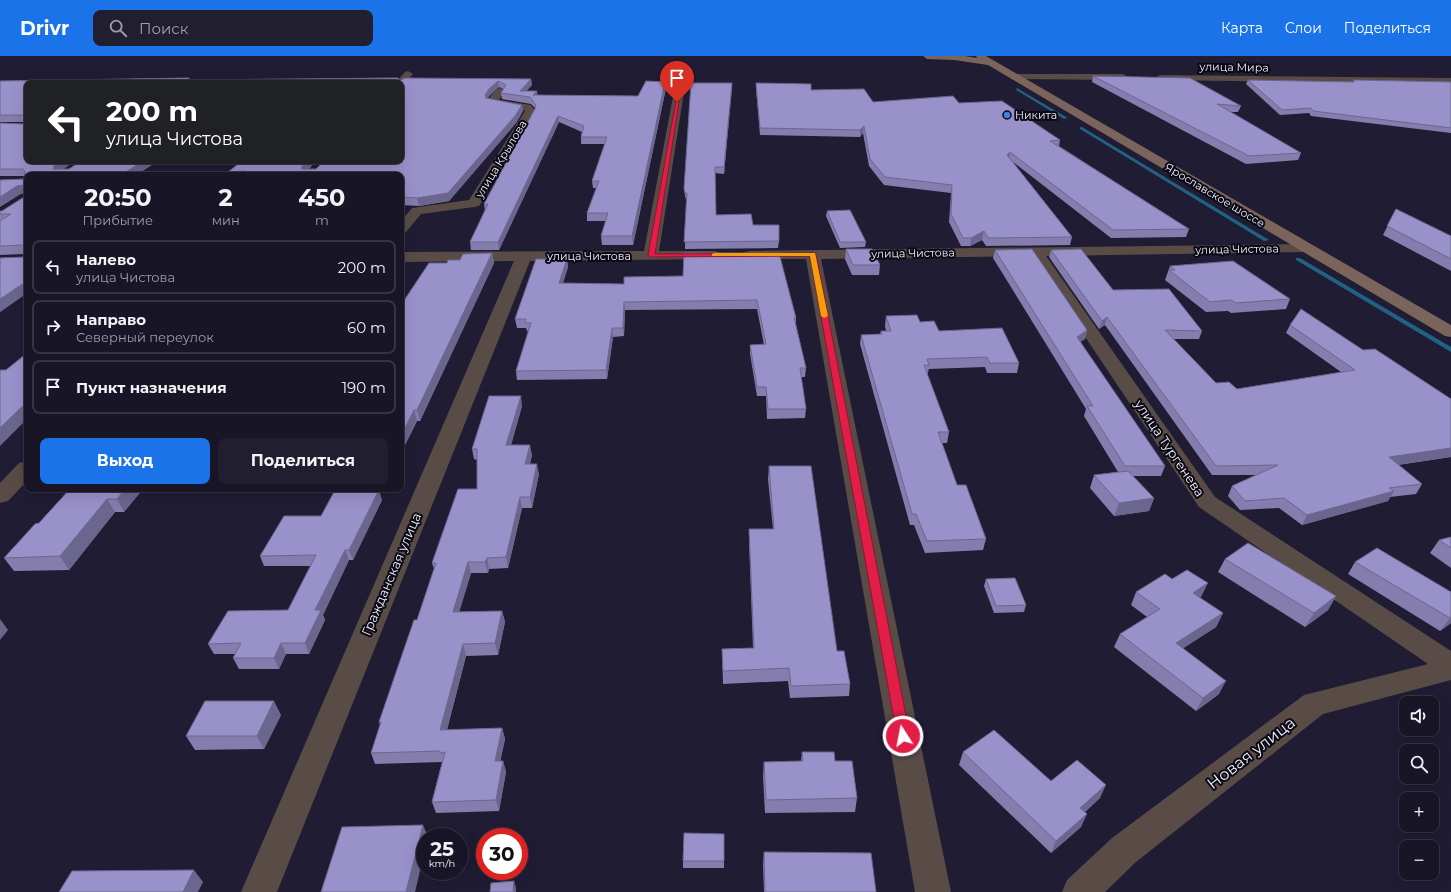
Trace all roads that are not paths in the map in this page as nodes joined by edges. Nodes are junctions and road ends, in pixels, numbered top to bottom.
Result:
1 (927, 56) edge
2 (985, 59) edge
3 (408, 74) dead end
4 (1129, 77) edge
5 (1016, 78) junction
6 (1152, 78) edge
7 (403, 80) edge
8 (1451, 81) edge
9 (680, 86) dead end
10 (500, 91) edge
11 (404, 226) edge
12 (1305, 248) junction
13 (1035, 251) junction
14 (813, 254) junction
15 (651, 255) junction
16 (524, 256) junction
17 (404, 257) edge
18 (1451, 332) edge
19 (24, 471) edge
20 (0, 496) edge
21 (1451, 665) edge
22 (1451, 669) edge
23 (259, 892) edge
24 (932, 892) edge
25 (1080, 892) edge

1 - 2 main road
2 - 5 main road, Ярославское шоссе
3 - 7 street
4 - 5 street
5 - 12 main road, Ярославское шоссе
6 - 8 street, улица Мира
9 - 15 street
10 - 11 street, улица Крылова
12 - 13 street, улица Чистова
12 - 18 main road, Ярославское шоссе
13 - 14 street, улица Чистова
13 - 21 street, улица Тургенева
14 - 15 street, улица Чистова
14 - 24 street
15 - 16 street, улица Чистова
16 - 17 street, улица Чистова
16 - 23 street, Гражданская улица
19 - 20 street
22 - 25 street, Новая улица

